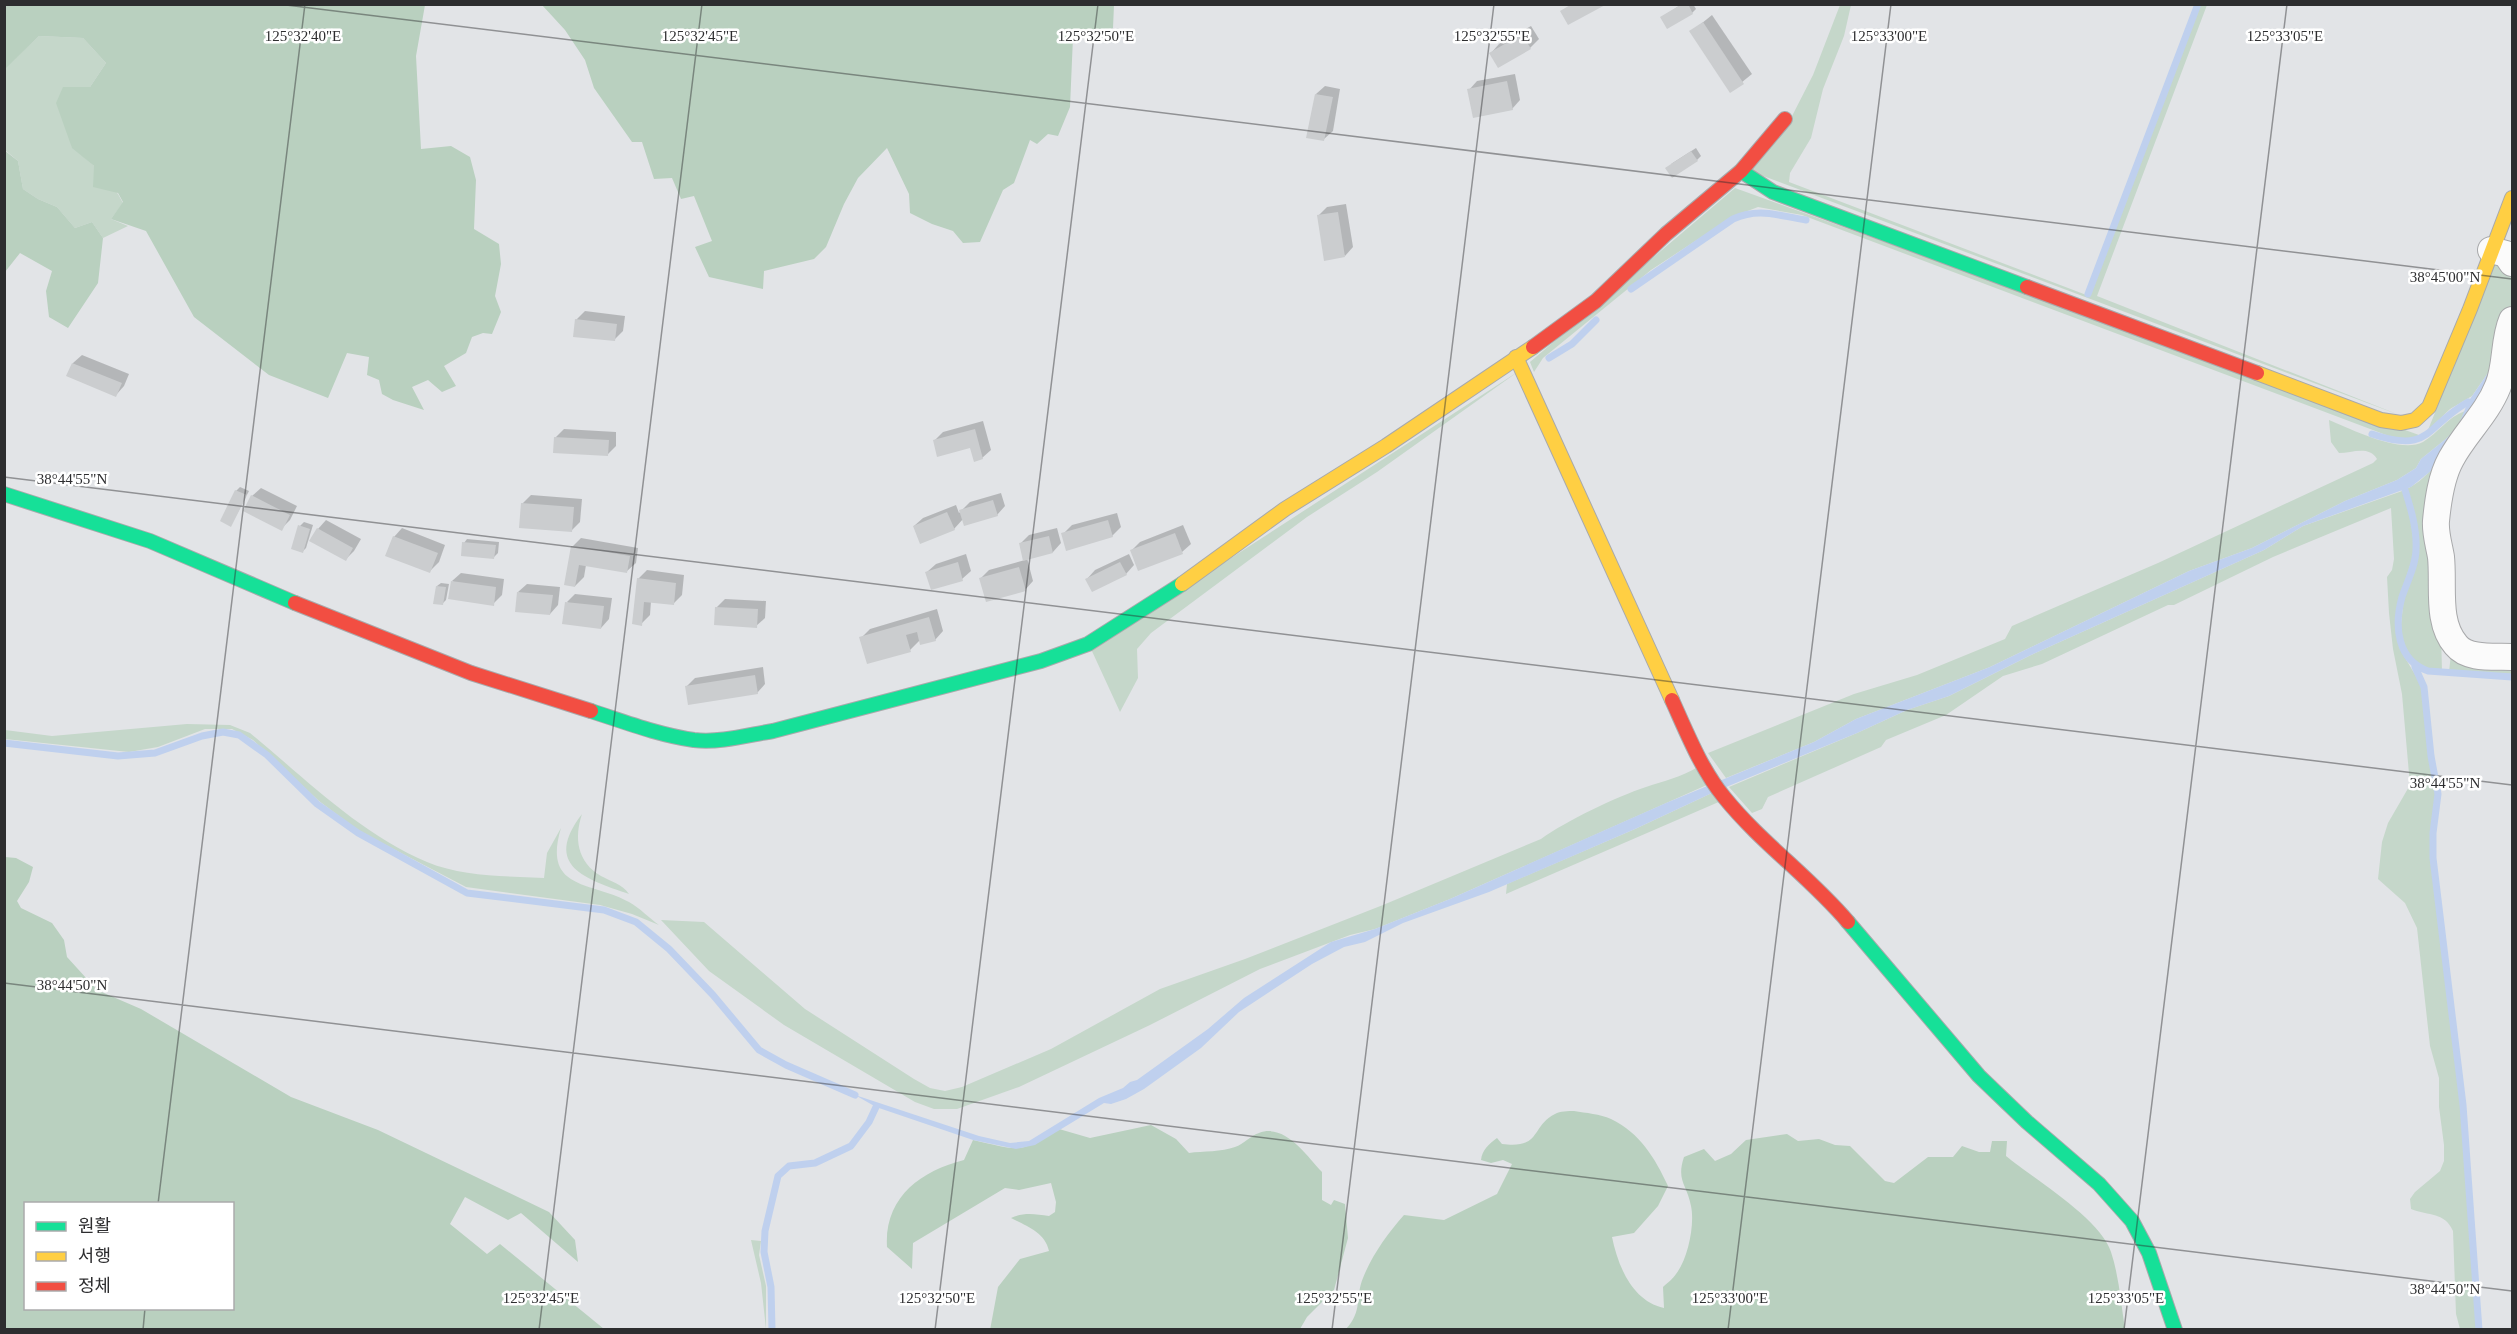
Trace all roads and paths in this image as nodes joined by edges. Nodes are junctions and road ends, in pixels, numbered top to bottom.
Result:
1 (1785, 119) dead end
2 (1741, 171) junction
3 (2512, 198) edge
4 (2502, 257) edge
5 (2512, 320) edge
6 (1516, 357) junction
7 (4, 494) edge
8 (2512, 657) edge
9 (2175, 1329) edge

1 - 2 street
2 - 4 street
2 - 6 street
3 - 4 street
5 - 8 street
6 - 7 street
6 - 9 street

